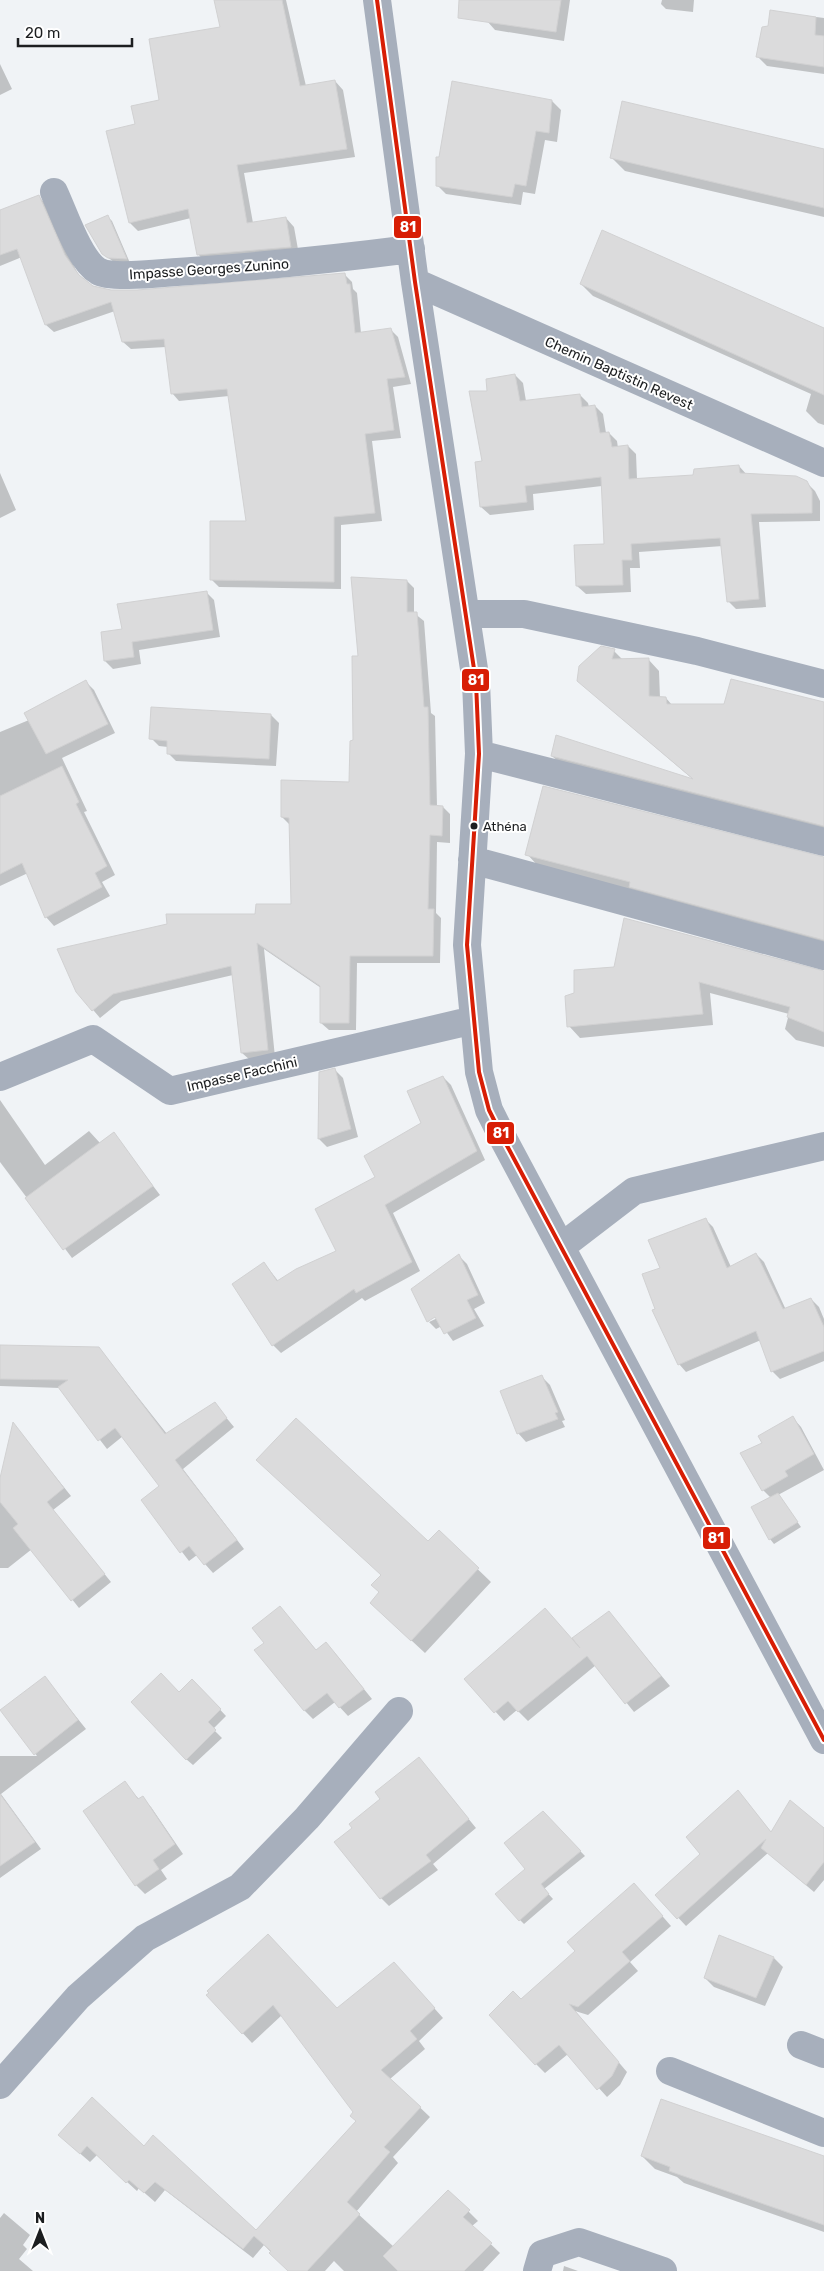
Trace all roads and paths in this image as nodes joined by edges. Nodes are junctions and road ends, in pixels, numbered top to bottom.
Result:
1 (377, 0) edge
2 (54, 192) dead end
3 (411, 249) junction
4 (415, 282) junction
5 (824, 463) edge
6 (466, 614) junction
7 (824, 684) edge
8 (479, 754) junction
9 (824, 842) edge
10 (472, 860) junction
11 (824, 956) edge
12 (474, 1020) junction
13 (0, 1077) edge
14 (824, 1146) edge
15 (561, 1247) junction
16 (398, 1711) dead end
17 (824, 1740) edge
18 (670, 2071) dead end
19 (0, 2085) edge
20 (824, 2132) edge
21 (537, 2271) edge
22 (663, 2271) edge

1 - 3 street
2 - 3 street, Impasse Georges Zunino
3 - 4 street
4 - 5 street, Chemin Baptistin Revest
4 - 6 street
6 - 7 street
6 - 8 street
8 - 9 street
8 - 10 street
10 - 11 street
10 - 12 street
12 - 13 street, Impasse Facchini
12 - 15 street
14 - 15 street
15 - 17 street
16 - 19 street
18 - 20 street
21 - 22 street

